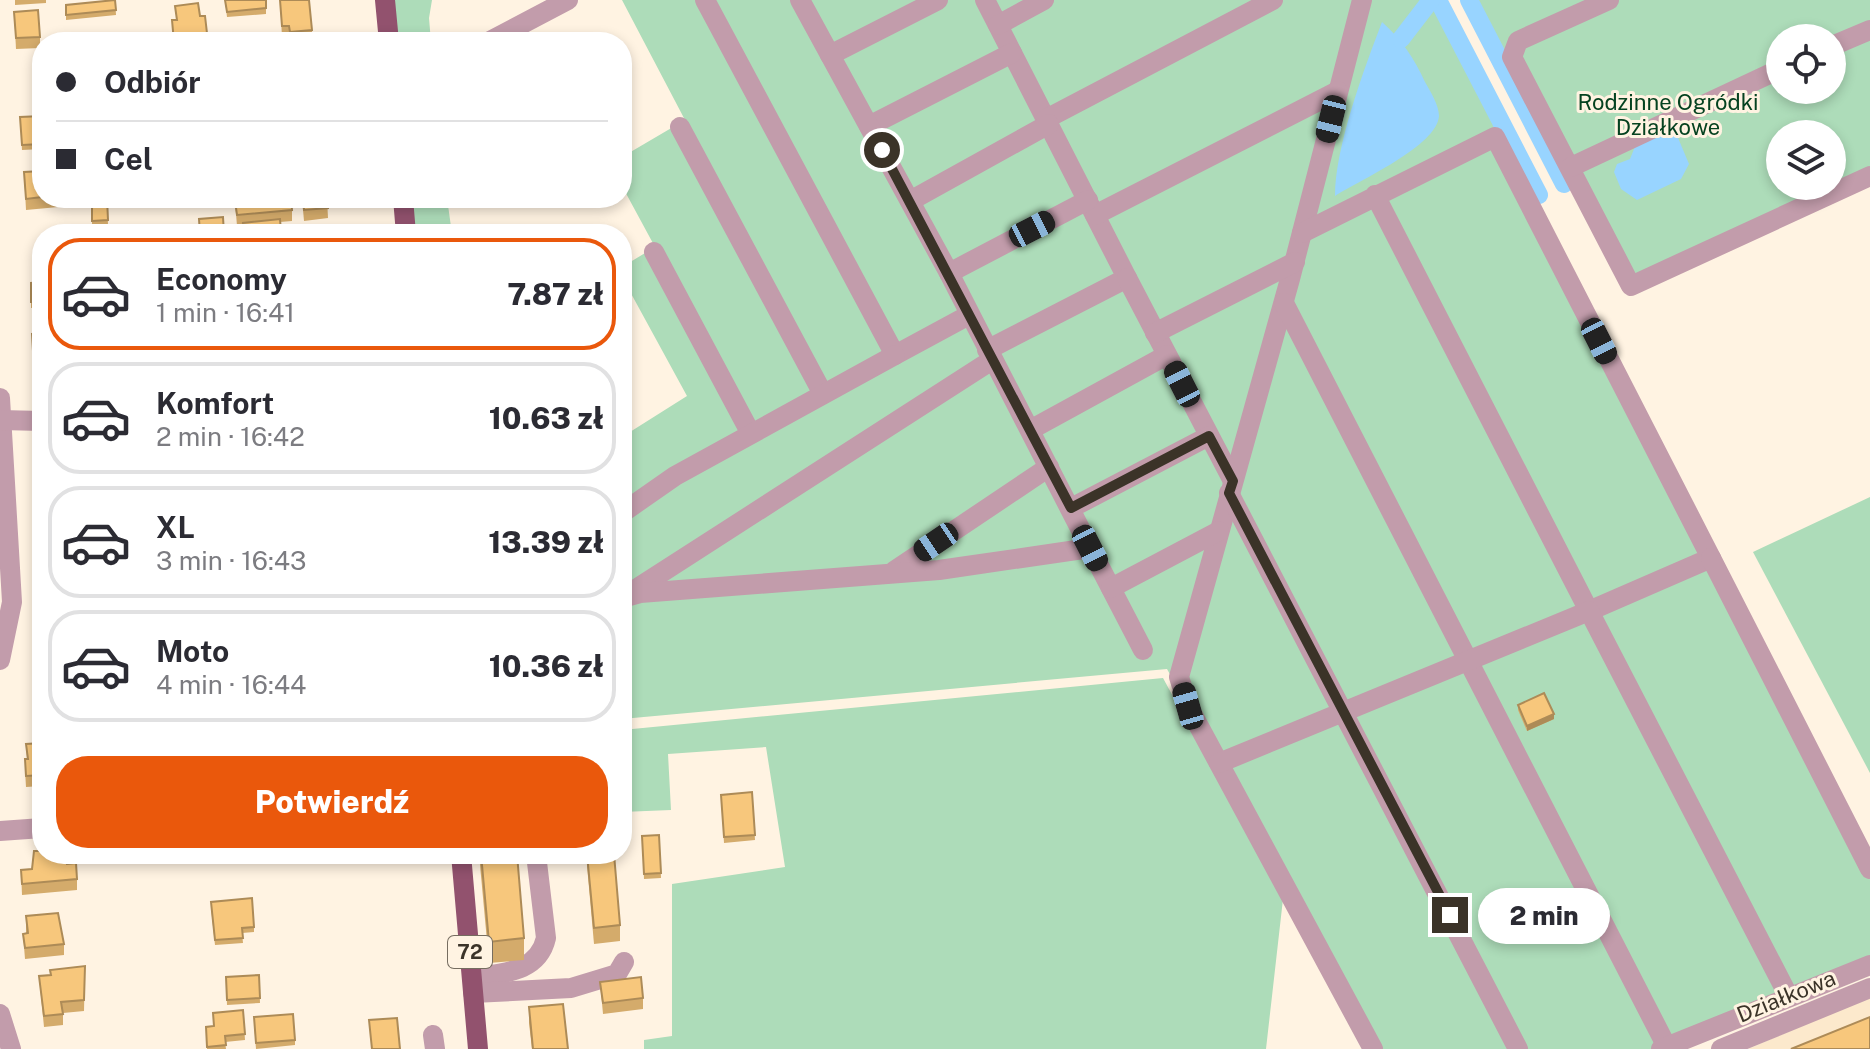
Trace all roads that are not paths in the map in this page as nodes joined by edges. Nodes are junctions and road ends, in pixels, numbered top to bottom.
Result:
1 (385, 0) edge
2 (568, 0) edge
3 (705, 0) edge
4 (800, 0) edge
5 (938, 0) edge
6 (985, 0) edge
7 (1044, 0) edge
8 (1273, 0) edge
9 (1362, 0) edge
10 (1609, 0) edge
11 (998, 25) junction
12 (1870, 30) edge
13 (388, 32) edge
14 (506, 32) edge
15 (1846, 40) edge
16 (1012, 53) junction
17 (830, 55) junction
18 (1766, 76) edge
19 (1338, 91) junction
20 (1048, 122) junction
21 (869, 126) junction
22 (680, 127) dead end
23 (1571, 167) junction
24 (1870, 176) edge
25 (1375, 195) junction
26 (910, 201) junction
27 (1091, 208) junction
28 (1302, 233) junction
29 (654, 252) dead end
30 (1295, 262) junction
31 (949, 273) junction
32 (1127, 278) junction
33 (1284, 303) junction
34 (969, 315) junction
35 (1155, 333) junction
36 (895, 355) junction
37 (990, 355) junction
38 (1167, 355) junction
39 (823, 394) junction
40 (0, 398) edge
41 (1, 420) edge
42 (32, 421) edge
43 (1030, 430) junction
44 (750, 432) junction
45 (1209, 436) junction
46 (1049, 467) junction
47 (1231, 487) junction
48 (632, 506) edge
49 (1071, 508) junction
50 (1219, 531) junction
51 (1090, 548) junction
52 (1711, 558) junction
53 (894, 571) junction
54 (1111, 588) junction
55 (632, 591) edge
56 (632, 597) edge
57 (1589, 611) junction
58 (1143, 650) dead end
59 (0, 660) edge
60 (1468, 661) junction
61 (1344, 710) junction
62 (1219, 763) junction
63 (32, 829) edge
64 (0, 831) edge
65 (462, 864) edge
66 (537, 864) edge
67 (1870, 869) edge
68 (624, 962) dead end
69 (1870, 965) edge
70 (473, 985) junction
71 (1870, 988) edge
72 (1789, 997) junction
73 (0, 1014) edge
74 (1665, 1048) edge
75 (11, 1049) edge
76 (478, 1049) edge
77 (1373, 1049) edge
78 (1518, 1049) edge
79 (1721, 1049) edge

1 - 13 main road
2 - 14 street
3 - 36 street
4 - 17 street
5 - 17 street
6 - 11 street
7 - 11 street
8 - 20 street
9 - 19 street
10 - 23 street
11 - 16 street
12 - 15 street
16 - 20 street
16 - 21 street
17 - 21 street
18 - 23 street
19 - 27 street
19 - 28 street
20 - 26 street
20 - 27 street
21 - 26 street
22 - 39 street
23 - 24 street
25 - 28 street
25 - 52 street
25 - 57 street
26 - 31 street
27 - 31 street
27 - 32 street
28 - 30 street
29 - 44 street
30 - 33 street
30 - 35 street
31 - 34 street
32 - 35 street
32 - 37 street
33 - 47 street
33 - 60 street
34 - 36 street
34 - 37 street
35 - 38 street
36 - 39 street
37 - 43 street
37 - 55 street
38 - 43 street
38 - 45 street
39 - 44 street
40 - 41 street
41 - 42 street
41 - 59 street
43 - 46 street
44 - 48 street
45 - 47 street
45 - 49 street
46 - 49 street
46 - 53 street
47 - 50 street
47 - 61 street
49 - 51 street
50 - 54 street
50 - 62 street
51 - 53 street
51 - 54 street
52 - 57 street
52 - 67 street
53 - 56 street
54 - 58 street
57 - 60 street
57 - 72 street
60 - 61 street
60 - 74 street
61 - 62 street
61 - 78 street
62 - 77 street
63 - 64 street
65 - 70 main road, 72
66 - 70 street
68 - 70 street
69 - 72 street
70 - 76 main road, 72
71 - 79 street, Działkowa
72 - 74 street
73 - 75 street

